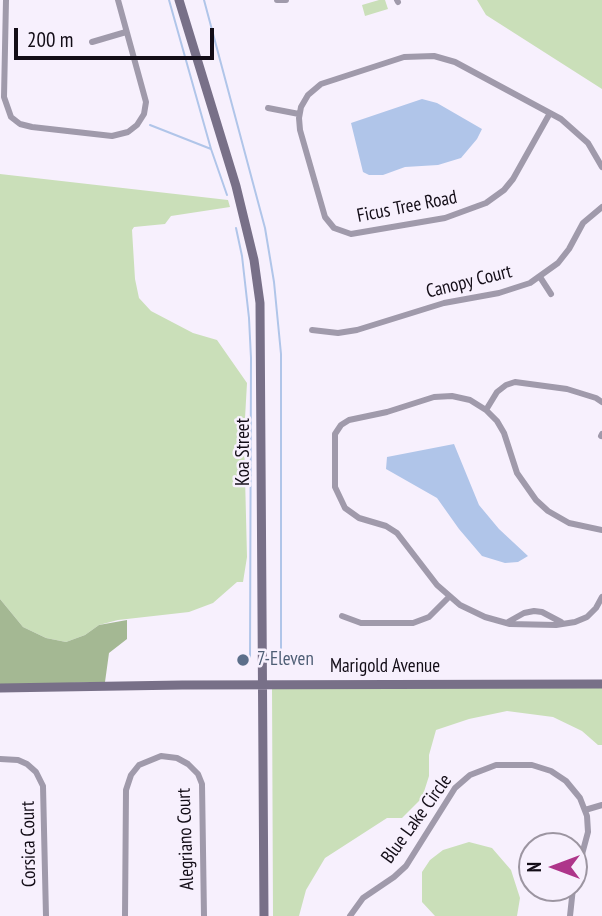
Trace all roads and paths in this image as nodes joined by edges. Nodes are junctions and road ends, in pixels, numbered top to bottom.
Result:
1 (6, 0) edge
2 (118, 0) edge
3 (179, 0) edge
4 (277, 0) edge
5 (286, 0) edge
6 (126, 32) junction
7 (93, 42) dead end
8 (268, 108) dead end
9 (550, 113) junction
10 (299, 114) junction
11 (602, 167) edge
12 (602, 207) edge
13 (540, 277) junction
14 (551, 294) dead end
15 (312, 330) dead end
16 (602, 402) edge
17 (486, 410) junction
18 (602, 530) edge
19 (449, 597) junction
20 (602, 597) edge
21 (342, 616) dead end
22 (502, 622) junction
23 (569, 623) junction
24 (602, 684) edge
25 (263, 685) junction
26 (0, 688) edge
27 (0, 759) edge
28 (602, 805) edge
29 (585, 810) junction
30 (587, 832) edge
31 (46, 916) edge
32 (125, 916) edge
33 (204, 916) edge
34 (264, 916) edge
35 (350, 916) edge

1 - 6 street
2 - 6 street
3 - 25 main road, Koa Street
4 - 5 street
6 - 7 street
8 - 10 street
9 - 10 street
9 - 10 street, Ficus Tree Road
9 - 11 street
12 - 13 street, Canopy Court
13 - 14 street
13 - 15 street, Canopy Court
16 - 17 street
17 - 18 street
17 - 19 street
19 - 21 street
19 - 22 street
20 - 23 street
22 - 23 street
22 - 23 street
24 - 25 main road, Marigold Avenue
25 - 26 main road, Marigold Avenue
25 - 34 main road, Koa Street
27 - 31 street, Corsica Court
28 - 29 street
29 - 30 street
29 - 35 street, Blue Lake Circle
32 - 33 street, Alegriano Court

